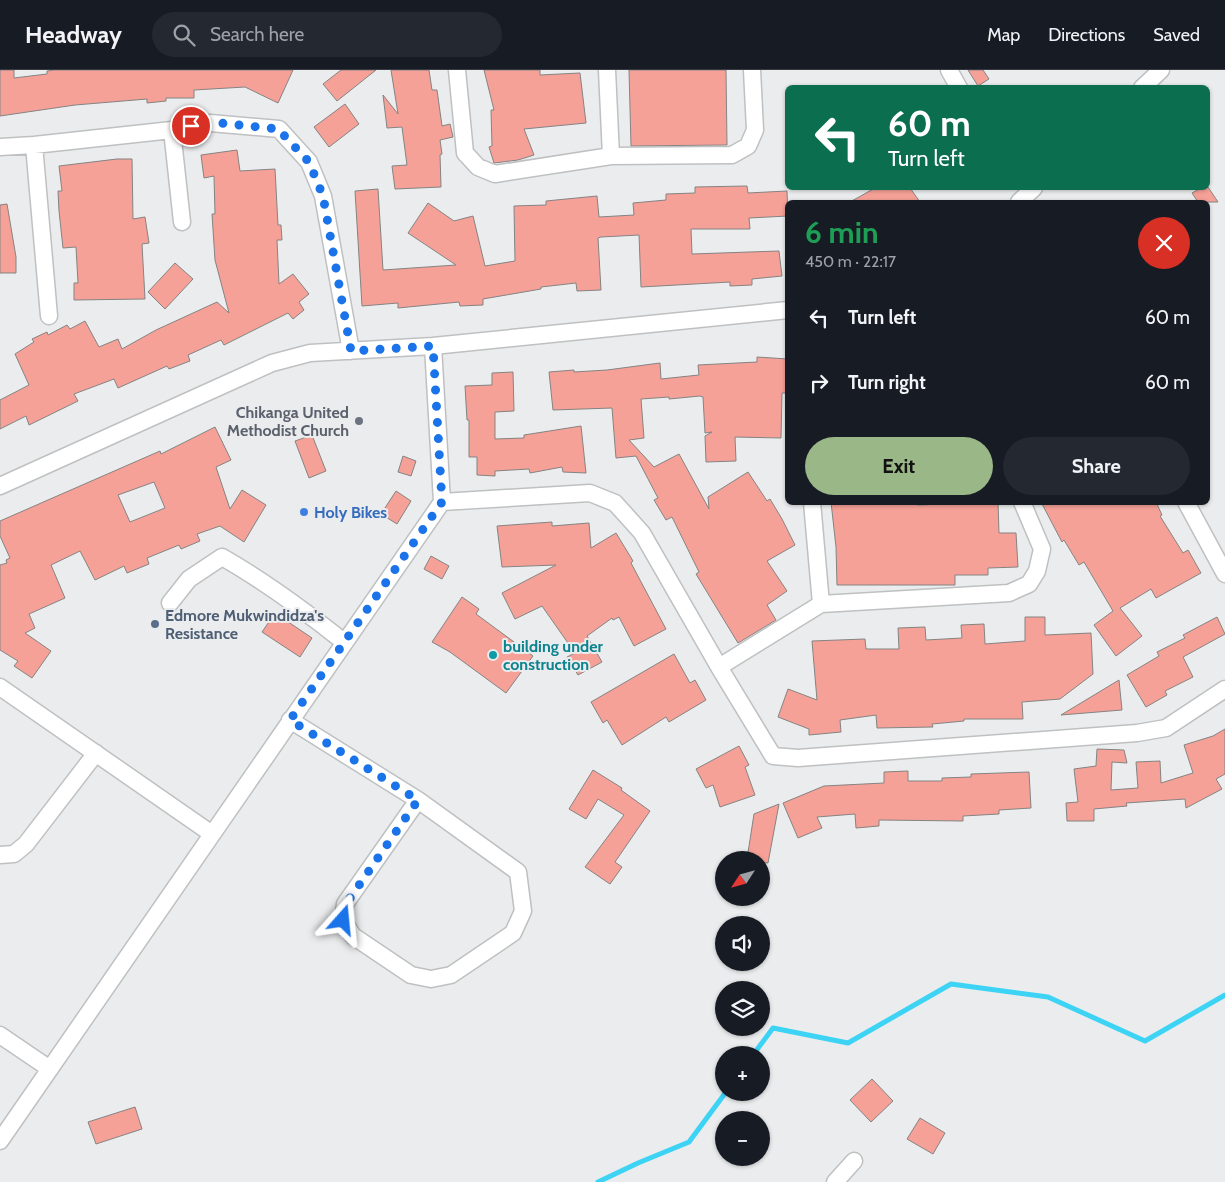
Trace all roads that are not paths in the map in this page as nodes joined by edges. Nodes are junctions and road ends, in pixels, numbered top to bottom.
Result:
1 (457, 70) edge
2 (607, 70) edge
3 (752, 70) edge
4 (949, 70) edge
5 (1161, 70) edge
6 (957, 85) edge
7 (1145, 85) edge
8 (172, 130) junction
9 (34, 145) junction
10 (0, 147) edge
11 (610, 156) junction
12 (1031, 190) edge
13 (1018, 198) edge
14 (182, 222) dead end
15 (785, 310) edge
16 (49, 316) dead end
17 (433, 346) junction
18 (351, 351) junction
19 (0, 486) edge
20 (442, 502) junction
21 (812, 505) edge
22 (1023, 505) edge
23 (1188, 505) edge
24 (1225, 573) edge
25 (170, 604) dead end
26 (821, 604) junction
27 (344, 642) junction
28 (718, 667) junction
29 (0, 687) edge
30 (1225, 689) edge
31 (290, 720) junction
32 (96, 753) junction
33 (418, 800) junction
34 (212, 834) junction
35 (0, 855) edge
36 (0, 1035) edge
37 (50, 1069) junction
38 (0, 1141) edge
39 (854, 1161) dead end
40 (835, 1182) edge

1 - 11 street
2 - 11 street
3 - 11 street
4 - 6 street
5 - 7 street
8 - 9 street
8 - 14 street
8 - 18 street
9 - 10 street
9 - 16 street
12 - 13 street
15 - 17 street
17 - 18 street
17 - 20 street
18 - 19 street
20 - 27 street
20 - 28 street
21 - 26 street
22 - 26 street
23 - 24 street
25 - 27 street
26 - 28 street
27 - 31 street
28 - 30 street
29 - 32 street
31 - 33 street
31 - 34 street
32 - 34 street
32 - 35 street
33 - 33 street
34 - 37 street
36 - 37 street
37 - 38 street
39 - 40 street

